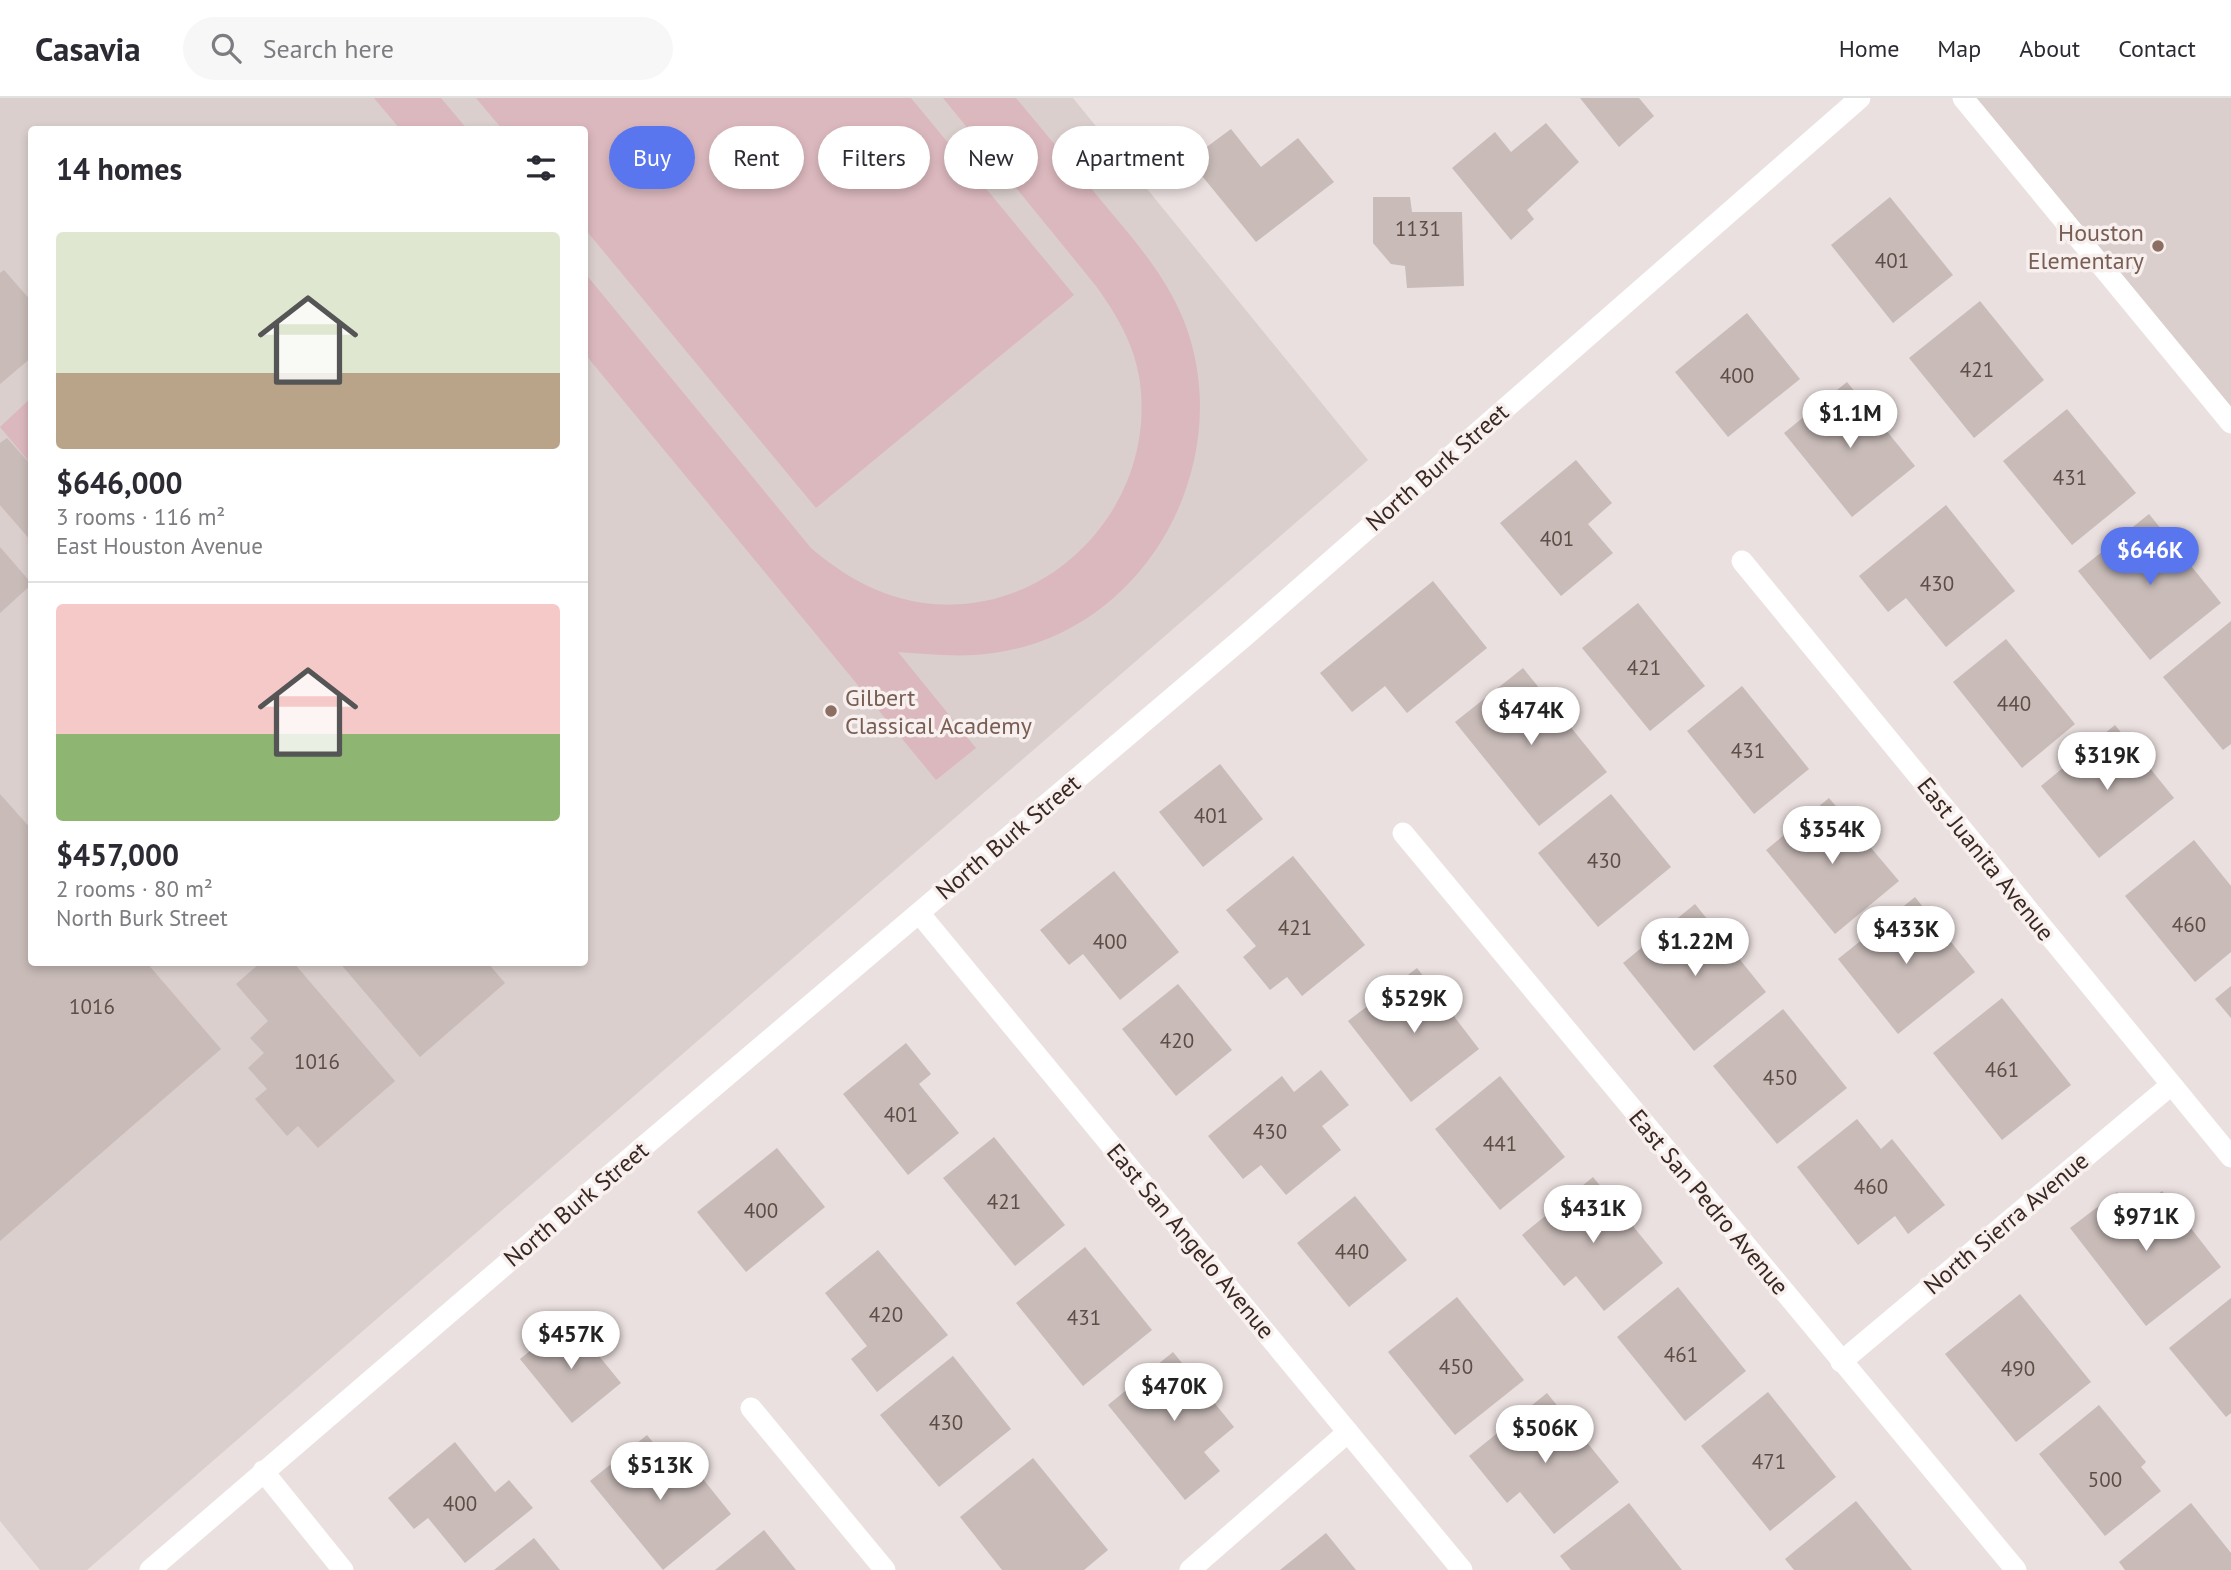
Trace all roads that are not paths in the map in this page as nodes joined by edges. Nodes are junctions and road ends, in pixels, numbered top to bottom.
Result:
1 (1860, 98) edge
2 (1963, 98) edge
3 (2231, 423) edge
4 (1742, 561) dead end
5 (1403, 833) dead end
6 (919, 913) junction
7 (2171, 1085) junction
8 (2231, 1157) edge
9 (1841, 1362) junction
10 (751, 1408) dead end
11 (1348, 1432) junction
12 (263, 1471) junction
13 (150, 1570) edge
14 (343, 1570) edge
15 (885, 1570) edge
16 (1190, 1570) edge
17 (1462, 1570) edge
18 (2016, 1570) edge

1 - 6 street, North Burk Street
2 - 3 street
4 - 7 street, East Juanita Avenue
5 - 9 street, East San Pedro Avenue
6 - 11 street, East San Angelo Avenue
6 - 12 street, North Burk Street
7 - 8 street, East Juanita Avenue
7 - 9 street, North Sierra Avenue
9 - 18 street, East San Pedro Avenue
10 - 15 street
11 - 16 street
11 - 17 street, East San Angelo Avenue
12 - 13 street, North Burk Street
12 - 14 street

